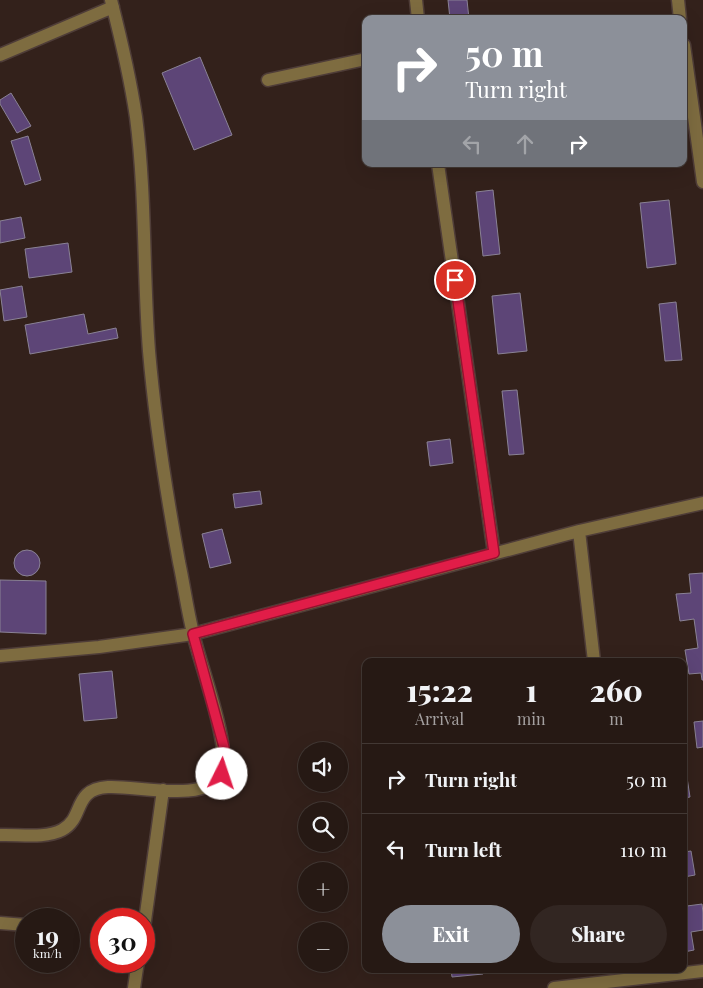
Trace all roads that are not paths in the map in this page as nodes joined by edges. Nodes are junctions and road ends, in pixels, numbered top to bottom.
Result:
1 (416, 0) edge
2 (678, 0) edge
3 (112, 4) edge
4 (418, 15) edge
5 (680, 15) edge
6 (0, 55) edge
7 (362, 60) edge
8 (687, 67) edge
9 (268, 80) dead end
10 (438, 167) edge
11 (703, 182) edge
12 (703, 503) edge
13 (579, 531) junction
14 (494, 553) junction
15 (193, 634) junction
16 (0, 656) edge
17 (594, 658) edge
18 (162, 790) junction
19 (0, 834) edge
20 (147, 908) edge
21 (0, 923) edge
22 (15, 924) edge
23 (687, 971) edge
24 (703, 971) edge
25 (136, 973) edge
26 (630, 973) edge
27 (134, 988) edge
28 (554, 988) edge

1 - 4 street
2 - 5 street
3 - 6 street
3 - 15 street
7 - 9 street
8 - 11 street
10 - 14 street
12 - 13 street
13 - 14 street
13 - 17 street
14 - 15 street
15 - 16 street
15 - 18 street
18 - 19 street
18 - 20 street
21 - 22 street
23 - 24 street
25 - 27 street
26 - 28 street

